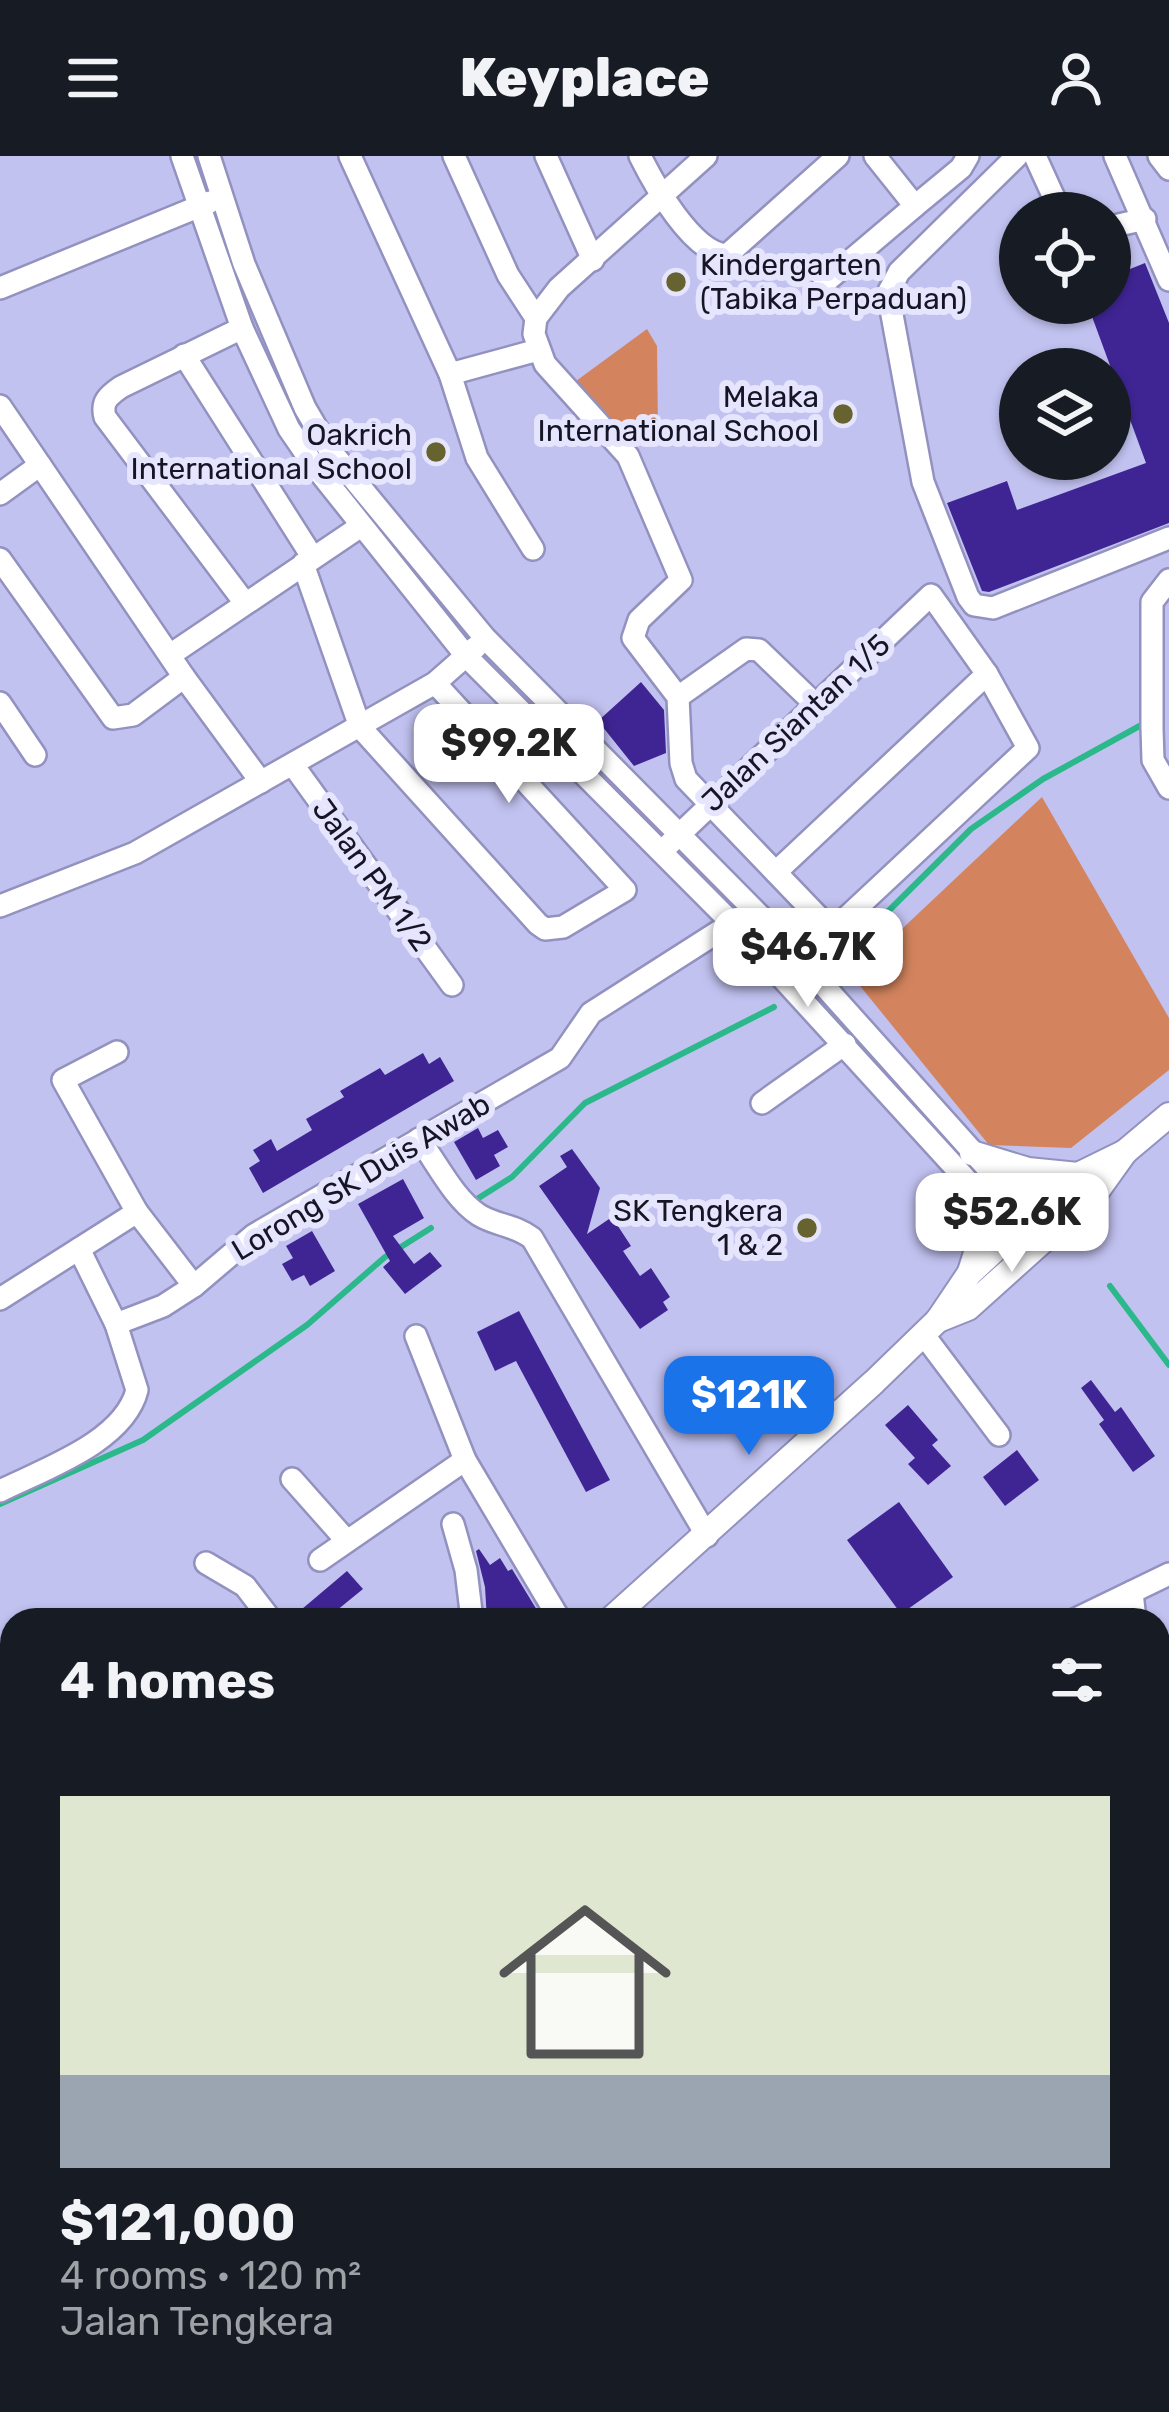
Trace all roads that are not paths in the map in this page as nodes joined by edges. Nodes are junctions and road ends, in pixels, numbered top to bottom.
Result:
1 (182, 156) edge
2 (209, 156) edge
3 (350, 156) edge
4 (454, 156) edge
5 (546, 156) edge
6 (640, 156) edge
7 (706, 156) edge
8 (838, 156) edge
9 (875, 156) edge
10 (968, 156) edge
11 (1017, 156) edge
12 (1035, 156) edge
13 (1115, 156) edge
14 (1159, 156) edge
15 (1169, 170) edge
16 (1051, 192) edge
17 (222, 197) junction
18 (662, 198) junction
19 (915, 206) junction
20 (199, 207) junction
21 (1145, 219) junction
22 (1131, 222) edge
23 (593, 260) junction
24 (1169, 280) edge
25 (824, 283) dead end
26 (0, 288) edge
27 (536, 318) junction
28 (242, 328) junction
29 (538, 350) junction
30 (184, 355) junction
31 (450, 374) junction
32 (0, 406) edge
33 (40, 465) junction
34 (0, 494) edge
35 (362, 526) junction
36 (1169, 538) edge
37 (533, 549) dead end
38 (0, 559) edge
39 (308, 561) junction
40 (1169, 580) edge
41 (245, 603) junction
42 (484, 638) junction
43 (170, 656) junction
44 (466, 657) junction
45 (987, 674) junction
46 (184, 677) junction
47 (435, 683) junction
48 (679, 697) junction
49 (0, 703) edge
50 (815, 704) junction
51 (360, 727) junction
52 (35, 755) dead end
53 (293, 765) junction
54 (261, 782) junction
55 (1169, 788) edge
56 (709, 805) junction
57 (680, 833) junction
58 (662, 850) junction
59 (776, 872) junction
60 (0, 906) edge
61 (732, 923) junction
62 (452, 985) dead end
63 (845, 1045) junction
64 (117, 1052) dead end
65 (762, 1103) dead end
66 (1169, 1115) edge
67 (419, 1139) junction
68 (1125, 1152) junction
69 (972, 1153) junction
70 (1078, 1175) junction
71 (979, 1192) junction
72 (137, 1212) junction
73 (1031, 1234) junction
74 (79, 1249) junction
75 (969, 1274) junction
76 (194, 1286) junction
77 (0, 1299) edge
78 (116, 1324) junction
79 (930, 1327) junction
80 (416, 1336) dead end
81 (999, 1435) dead end
82 (465, 1460) junction
83 (292, 1479) dead end
84 (0, 1491) edge
85 (453, 1525) dead end
86 (707, 1536) junction
87 (346, 1540) junction
88 (320, 1560) dead end
89 (206, 1563) dead end
90 (1169, 1574) edge
91 (1132, 1592) junction
92 (262, 1608) edge
93 (471, 1608) edge
94 (553, 1608) edge
95 (624, 1608) edge
96 (1099, 1608) edge
97 (1134, 1608) edge

1 - 20 street
2 - 17 street
3 - 31 street
4 - 27 street
5 - 23 street
6 - 18 street
7 - 18 street
8 - 18 street
9 - 19 street
10 - 19 street
11 - 36 street
12 - 16 street
13 - 21 street
14 - 15 street
17 - 20 street
17 - 42 street
18 - 23 street
19 - 25 street
20 - 26 street
20 - 28 street
21 - 22 street
21 - 24 street
23 - 27 street
27 - 29 street
28 - 30 street
28 - 35 street
29 - 31 street
29 - 48 street
30 - 39 street
30 - 41 street
31 - 37 street
32 - 33 street
33 - 34 street
33 - 43 street
35 - 39 street
35 - 44 street
38 - 46 street
39 - 41 street
39 - 51 street
40 - 55 street
41 - 43 street
42 - 44 street
42 - 57 street
43 - 46 street
44 - 47 street
44 - 58 street
45 - 50 street, Jalan Siantan 1/5
45 - 59 street
45 - 59 street
46 - 54 street
47 - 51 street
47 - 51 street
48 - 50 street
48 - 56 street
49 - 52 street
50 - 56 street, Jalan Siantan 1/5
51 - 53 street
53 - 54 street
53 - 62 street, Jalan PM 1/2
54 - 60 street
56 - 57 street, Jalan Siantan 1/5
56 - 59 street
57 - 58 street, Jalan Siantan 1/5
57 - 69 street
58 - 61 street
61 - 63 street
61 - 67 street, Lorong SK Duis Awab
63 - 65 street
63 - 71 street
64 - 72 street
66 - 68 main road
67 - 76 street, Lorong SK Duis Awab
67 - 86 street
68 - 70 main road
68 - 73 main road
69 - 70 main road
69 - 73 street
70 - 73 main road
71 - 73 street
71 - 75 main road
72 - 74 street
72 - 76 street
73 - 75 main road
73 - 79 main road
74 - 77 street
74 - 78 street
75 - 79 main road
76 - 78 street, Lorong SK Duis Awab
78 - 84 street
79 - 81 street
79 - 86 main road
80 - 82 street
82 - 87 street
82 - 94 street
83 - 87 street
85 - 93 street
86 - 95 main road
87 - 88 street
89 - 92 street
90 - 91 street
91 - 96 street
91 - 97 street

